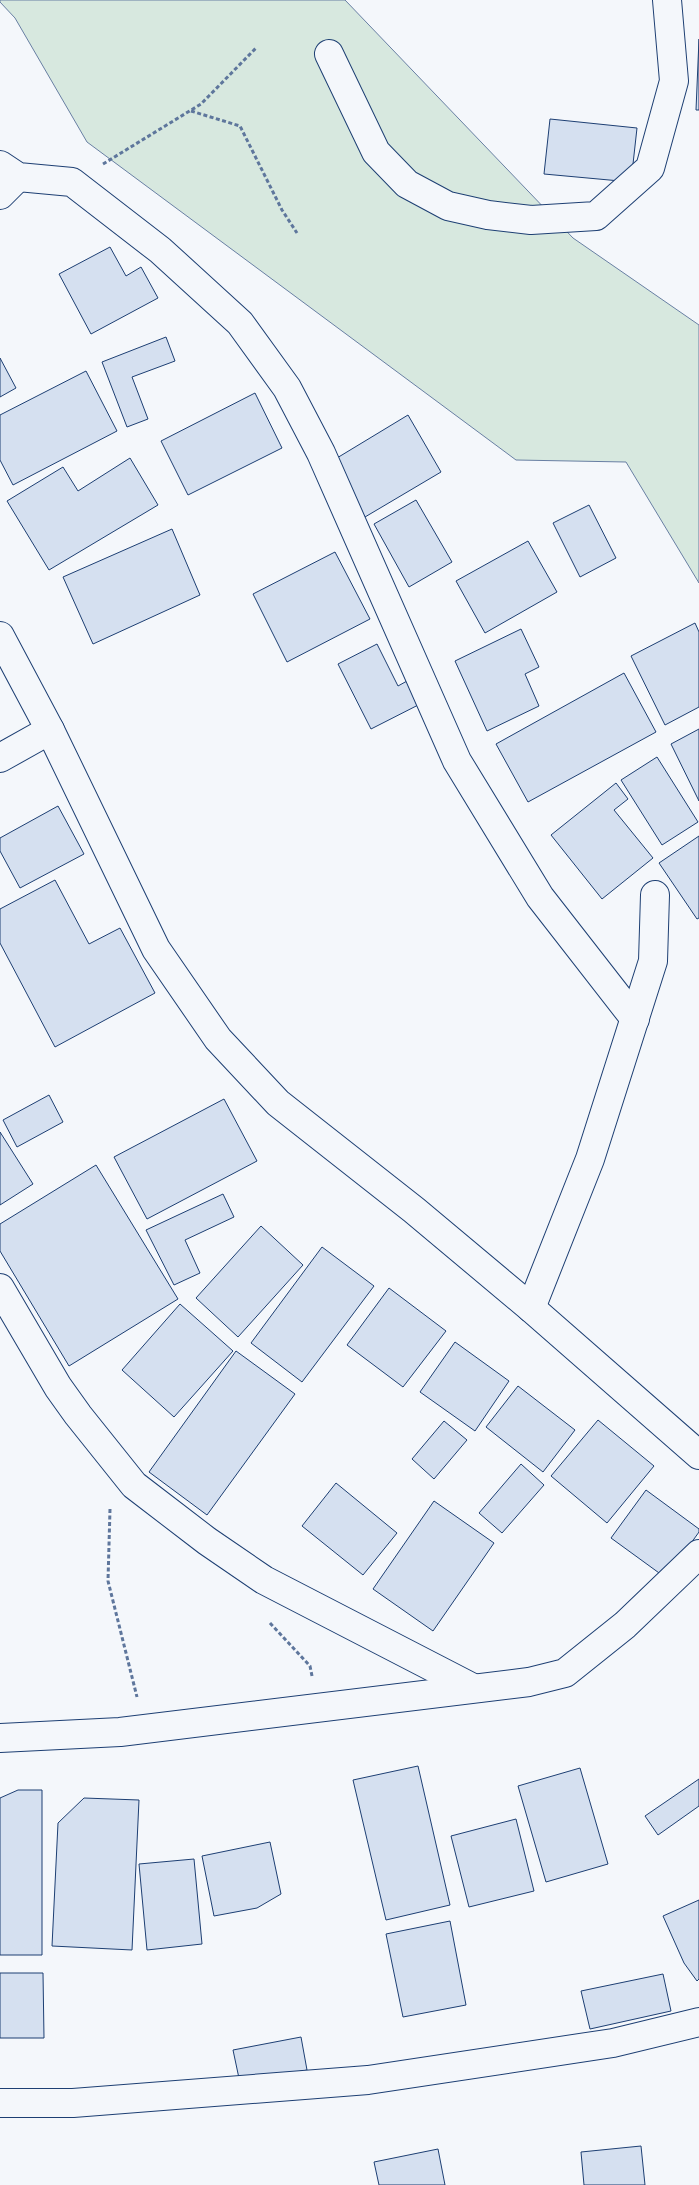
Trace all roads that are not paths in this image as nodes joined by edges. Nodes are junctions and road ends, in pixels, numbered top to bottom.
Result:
1 (667, 0) edge
2 (329, 54) dead end
3 (6, 179) edge
4 (0, 636) edge
5 (50, 730) junction
6 (0, 758) edge
7 (655, 895) dead end
8 (634, 1019) junction
9 (0, 1288) edge
10 (531, 1308) junction
11 (699, 1454) edge
12 (699, 1554) edge
13 (473, 1688) junction
14 (0, 1738) edge
15 (699, 2022) edge
16 (0, 2103) edge

1 - 2 street
3 - 8 street
4 - 5 street
5 - 6 street
5 - 10 street
7 - 8 street
8 - 10 street
9 - 13 street
10 - 11 street
12 - 13 street
13 - 14 street
15 - 16 street

